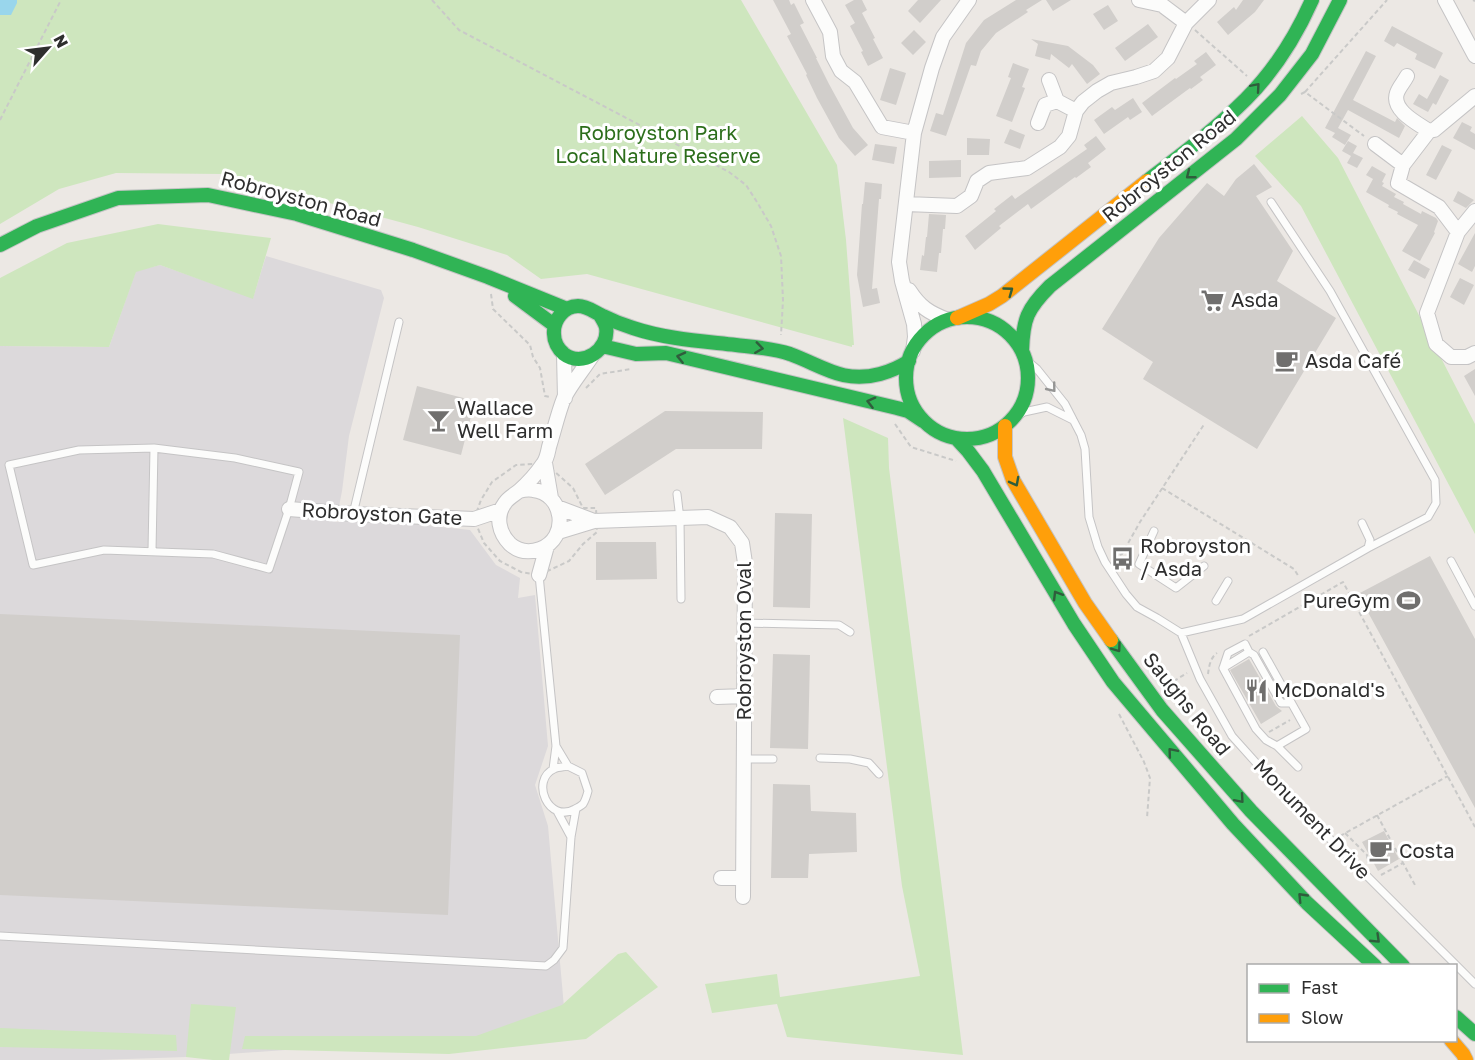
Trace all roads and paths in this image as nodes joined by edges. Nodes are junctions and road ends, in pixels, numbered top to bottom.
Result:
1 (61, 0) edge
2 (432, 0) edge
3 (813, 0) edge
4 (969, 0) edge
5 (1139, 0) edge
6 (1209, 0) edge
7 (1312, 0) edge
8 (1340, 0) edge
9 (1388, 0) edge
10 (1445, 0) edge
11 (1186, 23) junction
12 (1475, 56) edge
13 (1407, 76) dead end
14 (1049, 80) dead end
15 (1305, 92) dead end
16 (1475, 96) edge
17 (1057, 101) junction
18 (1076, 111) junction
19 (0, 120) edge
20 (1038, 123) dead end
21 (1429, 131) junction
22 (914, 133) junction
23 (1375, 144) dead end
24 (1403, 165) junction
25 (1271, 202) dead end
26 (906, 204) junction
27 (1475, 211) edge
28 (1458, 232) junction
29 (0, 245) edge
30 (488, 277) junction
31 (902, 281) junction
32 (567, 309) junction
33 (600, 315) junction
34 (953, 319) junction
35 (399, 322) dead end
36 (554, 325) junction
37 (597, 351) junction
38 (780, 351) junction
39 (1475, 353) edge
40 (564, 354) junction
41 (1024, 355) junction
42 (911, 356) junction
43 (632, 369) dead end
44 (565, 398) junction
45 (893, 420) dead end
46 (1073, 420) junction
47 (925, 422) junction
48 (1008, 423) junction
49 (1204, 423) dead end
50 (956, 438) junction
51 (154, 448) junction
52 (544, 463) junction
53 (961, 463) dead end
54 (1162, 488) junction
55 (519, 491) junction
56 (677, 494) dead end
57 (554, 502) junction
58 (583, 508) dead end
59 (289, 509) junction
60 (501, 510) junction
61 (352, 514) junction
62 (474, 519) junction
63 (680, 519) junction
64 (595, 521) junction
65 (1362, 523) dead end
66 (1154, 531) dead end
67 (558, 532) junction
68 (502, 533) junction
69 (547, 546) junction
70 (1368, 548) junction
71 (152, 551) junction
72 (521, 552) junction
73 (1451, 561) dead end
74 (1105, 562) junction
75 (1204, 566) dead end
76 (539, 575) junction
77 (1228, 581) dead end
78 (1303, 585) junction
79 (681, 599) dead end
80 (1313, 599) junction
81 (1216, 601) dead end
82 (1475, 606) edge
83 (745, 623) junction
84 (850, 632) dead end
85 (1181, 633) junction
86 (1244, 638) dead end
87 (1224, 650) dead end
88 (1263, 652) dead end
89 (1200, 679) junction
90 (745, 696) junction
91 (717, 697) dead end
92 (1291, 703) junction
93 (1162, 710) junction
94 (1119, 714) dead end
95 (1298, 715) junction
96 (1266, 740) junction
97 (556, 746) junction
98 (1277, 746) junction
99 (820, 758) dead end
100 (744, 759) junction
101 (773, 759) dead end
102 (568, 766) junction
103 (1298, 767) dead end
104 (554, 769) junction
105 (879, 774) dead end
106 (1448, 776) junction
107 (576, 809) junction
108 (556, 811) junction
109 (1377, 815) junction
110 (1147, 818) dead end
111 (1475, 827) edge
112 (1345, 833) junction
113 (571, 837) junction
114 (1331, 841) junction
115 (1403, 863) junction
116 (1374, 869) dead end
117 (1381, 875) dead end
118 (721, 878) dead end
119 (743, 878) junction
120 (1415, 885) dead end
121 (742, 897) dead end
122 (0, 936) edge
123 (1373, 964) edge
124 (1401, 964) edge
125 (1455, 964) edge
126 (1457, 966) edge
127 (1475, 984) edge
128 (1457, 1019) edge
129 (1475, 1034) edge
130 (1457, 1038) edge
131 (1451, 1042) edge
132 (1475, 1056) edge
133 (1466, 1060) edge

1 - 19 path
2 - 38 path
3 - 22 street
4 - 22 street
5 - 11 street
6 - 11 street
34 -> 7 main road, Robroyston Road
8 -> 41 main road, Robroyston Road
9 - 15 path
10 - 12 street
11 - 18 street
13 - 21 street
14 - 17 street
16 - 21 street
17 - 18 street
17 - 20 street
18 - 26 street
21 - 24 street
22 - 26 street
23 - 24 street
24 - 28 street
25 - 70 lane
26 - 31 street
27 - 28 street
28 - 39 street
29 - 30 main road, Robroyston Road
30 - 32 main road, Robroyston Road
30 - 36 main road, Robroyston Road
30 - 44 path
31 - 34 street
31 - 42 street
32 - 33 main road, Robroyston Road
32 - 36 main road
33 - 37 main road
33 -> 38 main road, Robroyston Road
34 - 41 main road
34 - 42 main road
35 - 61 lane
36 - 40 main road
37 - 40 main road
37 - 44 street
47 -> 37 main road
38 - 42 main road, Robroyston Road
40 - 44 street
41 -> 46 lane
41 - 48 main road
42 - 47 main road
43 - 44 path
44 - 52 street
45 - 53 path
46 - 48 lane
46 - 74 lane
47 - 50 main road
48 - 50 main road
48 -> 93 main road, Saughs Road
49 - 54 path
123 -> 50 main road
51 - 59 lane
51 - 71 lane
51 - 71 lane
52 - 55 street
52 - 57 street
52 - 58 path
52 - 62 path
54 - 74 path
54 - 78 path
55 - 57 street
55 - 60 street
56 - 63 lane
57 - 64 street
57 - 67 street
59 - 61 street, Robroyston Gate
59 - 71 lane
60 - 62 street
60 - 68 street
61 - 62 street, Robroyston Gate
62 - 68 street
62 - 76 path
63 - 64 street, Robroyston Oval
63 - 79 lane
63 - 83 street, Robroyston Oval
64 - 67 street
64 - 76 path
65 - 70 lane
66 - 75 lane
67 - 69 street
68 - 72 street
69 - 72 street
69 - 76 street
70 - 78 lane
72 - 76 street
73 - 82 lane
74 - 85 lane
76 - 97 lane
77 - 81 lane
78 - 80 path
78 - 85 lane
80 - 86 path
80 - 106 path
83 - 84 lane
83 - 90 street, Robroyston Oval
85 - 89 lane, Monument Drive
87 - 89 path
88 - 92 lane
89 - 93 path
89 - 114 lane, Monument Drive
90 - 91 street
90 - 100 street, Robroyston Oval
92 - 95 lane
92 - 96 lane
93 -> 124 main road, Saughs Road
94 - 110 path
95 - 96 path
95 - 98 lane
96 - 98 lane
97 - 102 lane
97 - 104 lane
98 - 103 lane
99 - 105 lane
100 - 101 lane
100 - 119 street, Robroyston Oval
102 - 104 lane
102 - 107 lane
104 - 108 lane
106 - 109 path
106 - 111 path
107 - 108 lane
107 - 113 lane
108 - 113 lane
109 - 112 path
109 - 115 path
112 - 114 path
112 - 116 path
113 - 122 lane
114 - 125 lane, Monument Drive
115 - 117 path
115 - 120 path
118 - 119 street
119 - 121 street, Robroyston Oval
126 - 127 lane, Monument Drive
128 - 129 main road
130 - 132 main road
131 - 133 main road

